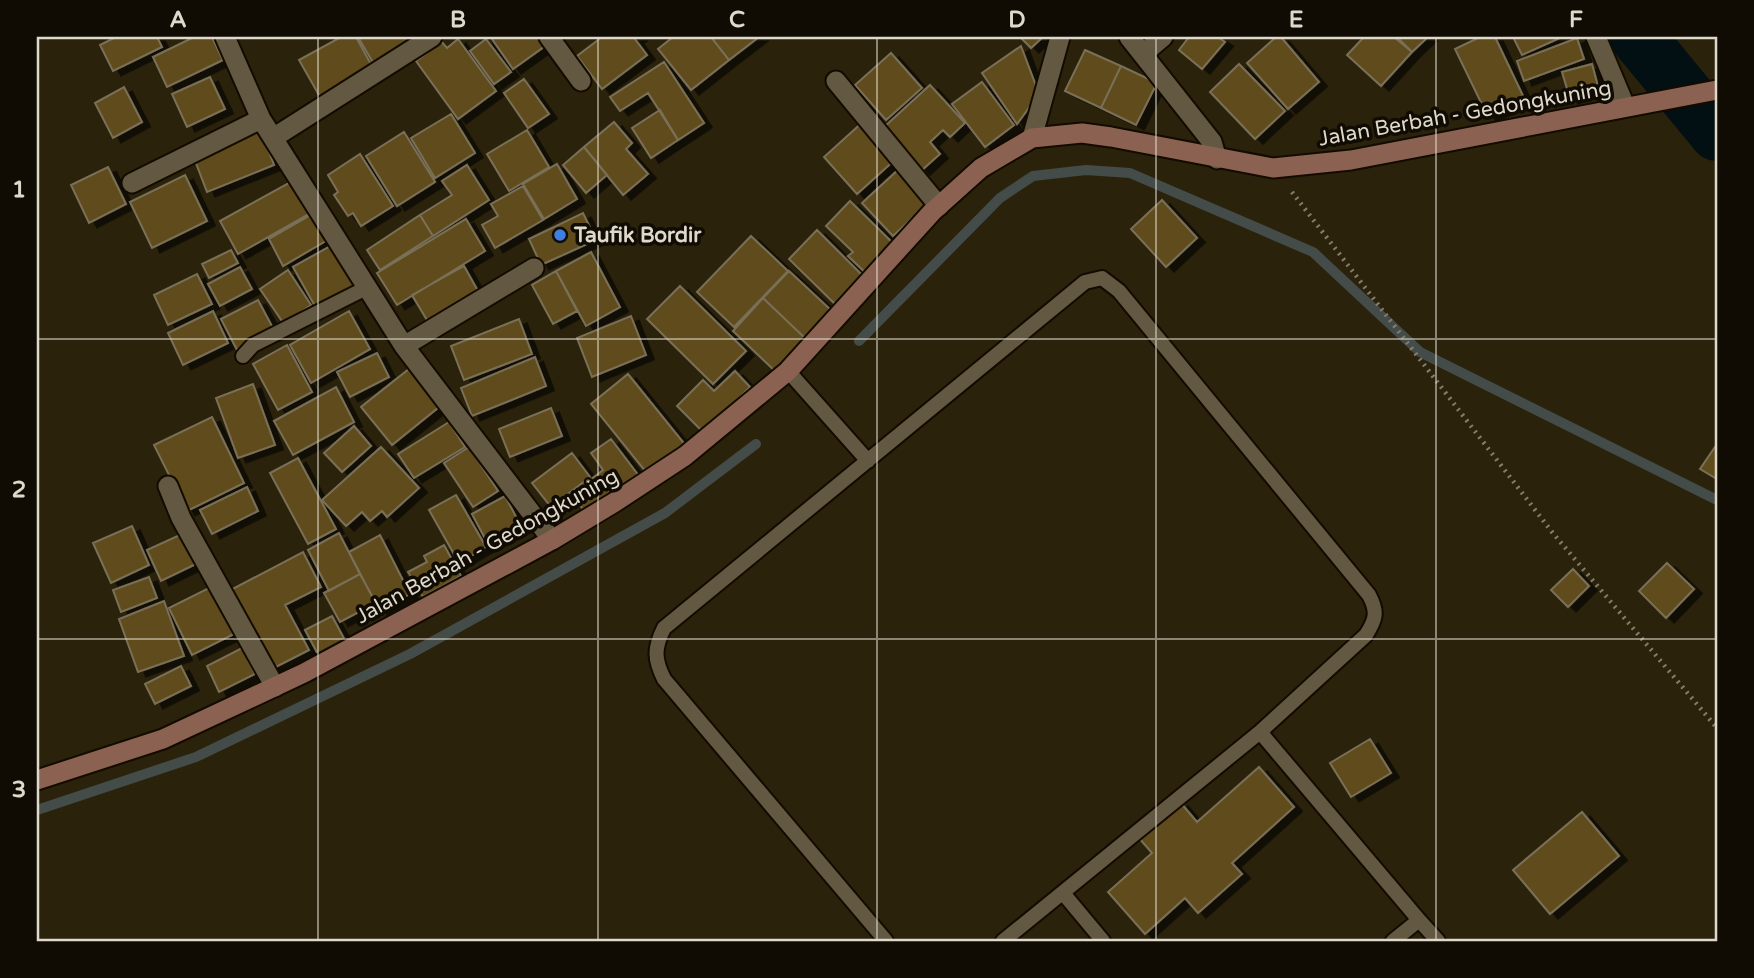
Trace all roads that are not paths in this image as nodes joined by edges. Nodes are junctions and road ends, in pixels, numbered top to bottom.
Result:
1 (225, 37) edge
2 (432, 37) edge
3 (549, 37) edge
4 (1060, 37) edge
5 (1129, 37) edge
6 (1163, 37) edge
7 (1596, 37) edge
8 (1144, 53) junction
9 (581, 81) dead end
10 (836, 81) dead end
11 (1717, 90) edge
12 (1632, 105) junction
13 (261, 119) junction
14 (272, 138) junction
15 (1032, 138) junction
16 (1217, 159) junction
17 (132, 183) dead end
18 (939, 206) junction
19 (534, 268) dead end
20 (368, 287) junction
21 (404, 346) junction
22 (243, 356) dead end
23 (788, 371) junction
24 (868, 461) junction
25 (168, 485) dead end
26 (552, 540) junction
27 (275, 687) junction
28 (1260, 732) junction
29 (37, 780) edge
30 (1063, 893) junction
31 (1419, 920) junction
32 (886, 941) edge
33 (1003, 941) edge
34 (1103, 941) edge
35 (1393, 941) edge
36 (1438, 941) edge

1 - 13 street
2 - 14 street
3 - 9 street
4 - 15 street
5 - 8 street
6 - 8 street
7 - 12 street
8 - 16 street
10 - 18 street
11 - 12 main road, Jalan Berbah - Gedongkuning
12 - 16 main road, Jalan Berbah - Gedongkuning
13 - 14 street
13 - 17 street
14 - 20 street
15 - 16 main road, Jalan Berbah - Gedongkuning
15 - 18 main road, Jalan Berbah - Gedongkuning
18 - 23 main road, Jalan Berbah - Gedongkuning
19 - 21 street
20 - 21 street
20 - 22 lane
21 - 26 street
23 - 24 lane
23 - 26 main road, Jalan Berbah - Gedongkuning
24 - 28 lane
24 - 32 lane
25 - 27 street
26 - 27 main road, Jalan Berbah - Gedongkuning
27 - 29 main road, Jalan Berbah - Gedongkuning
28 - 30 lane
28 - 31 lane
30 - 33 lane
30 - 34 lane
31 - 35 lane
31 - 36 lane

